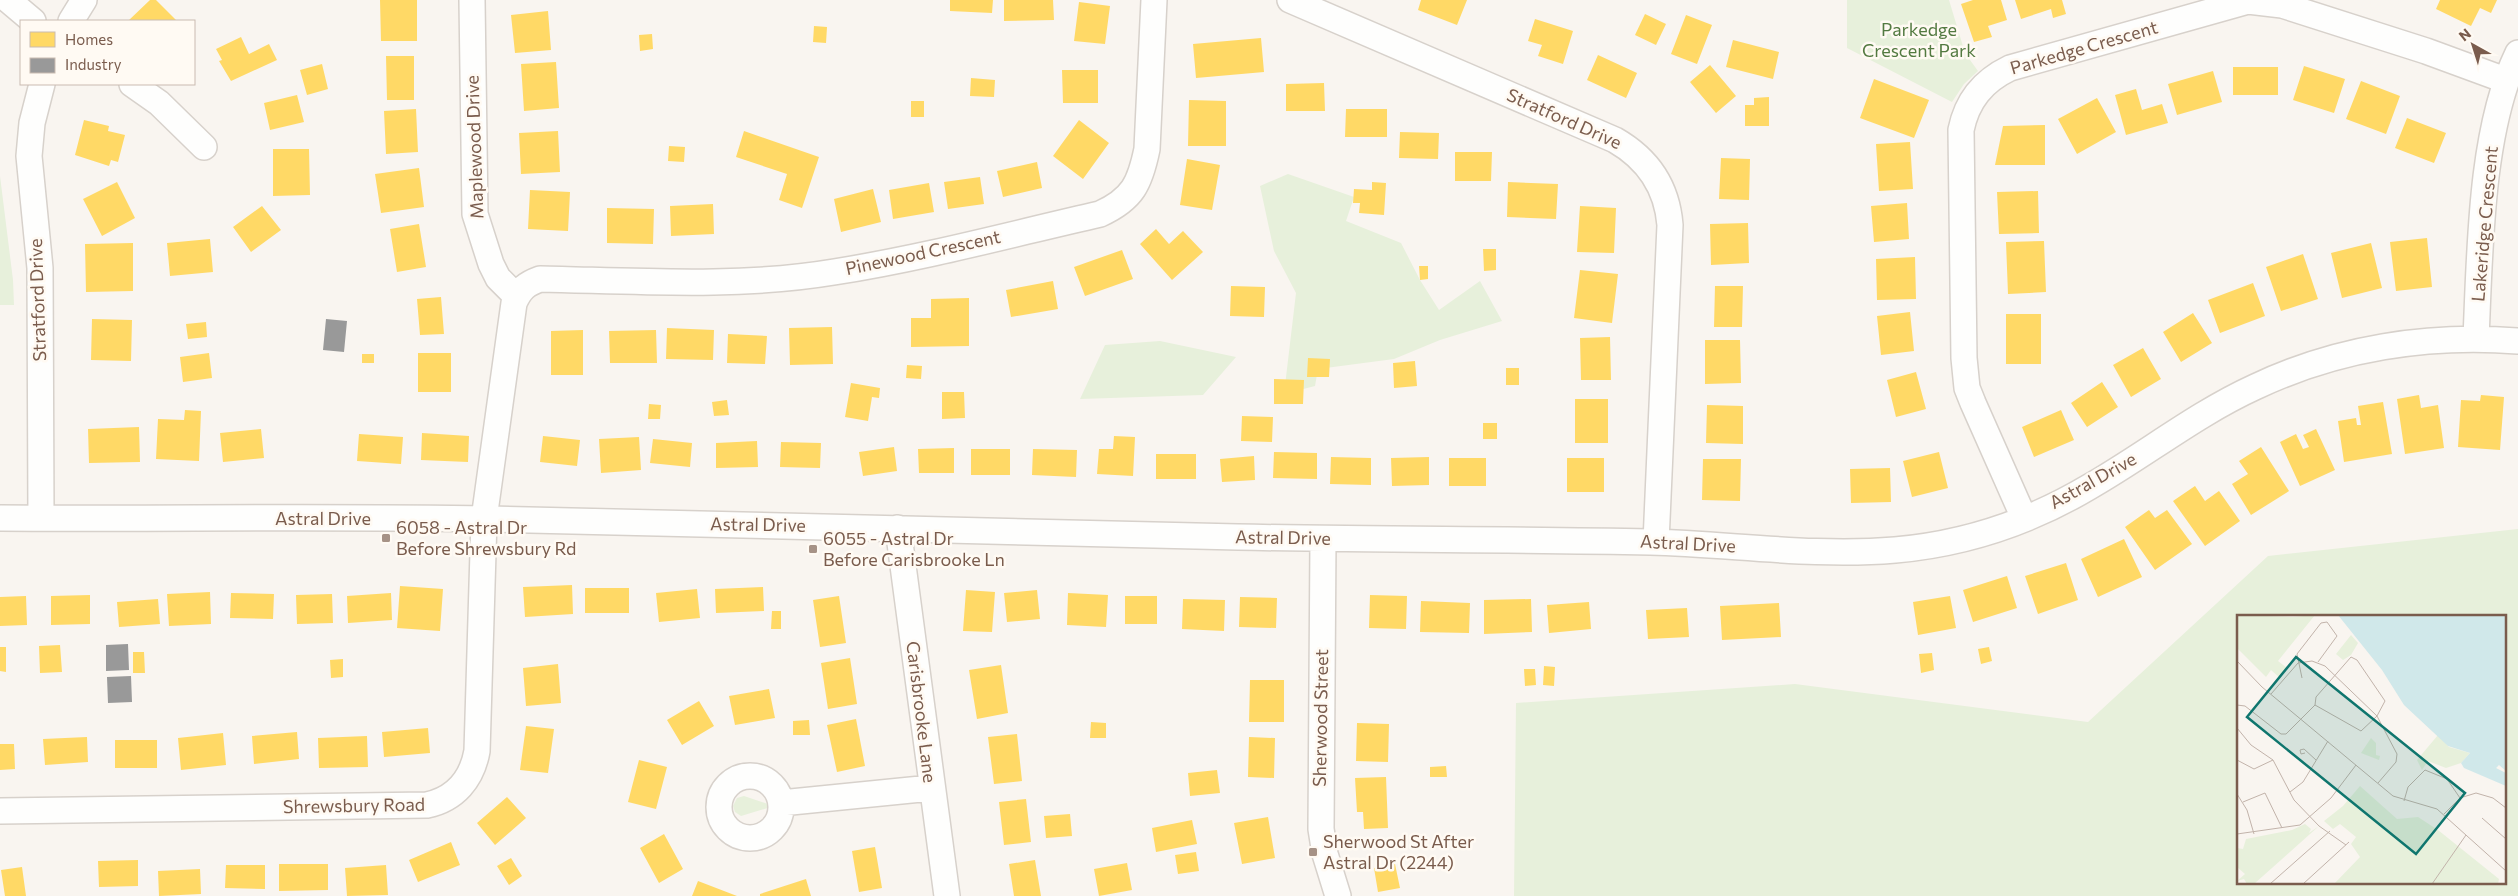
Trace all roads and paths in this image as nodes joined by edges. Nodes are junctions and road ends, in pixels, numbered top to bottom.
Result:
1 (8, 0) edge
2 (84, 0) edge
3 (472, 0) edge
4 (1154, 0) edge
5 (1290, 0) edge
6 (32, 20) edge
7 (72, 20) edge
8 (2518, 53) edge
9 (2505, 80) junction
10 (42, 85) edge
11 (133, 85) edge
12 (204, 147) dead end
13 (517, 297) junction
14 (2476, 338) junction
15 (2518, 342) edge
16 (0, 518) edge
17 (41, 518) junction
18 (2024, 518) junction
19 (484, 519) junction
20 (898, 528) junction
21 (1323, 539) junction
22 (1656, 542) junction
23 (931, 788) junction
24 (781, 803) dead end
25 (0, 811) edge
26 (947, 896) edge
27 (1338, 896) edge

1 - 6 street
2 - 7 street
3 - 13 street, Maplewood Drive
4 - 13 street, Pinewood Crescent
5 - 22 street, Stratford Drive
8 - 9 street, Lakeridge Crescent
9 - 14 street, Lakeridge Crescent
9 - 18 street, Parkedge Crescent
10 - 17 street, Stratford Drive
11 - 12 street
13 - 19 street
14 - 15 street, Astral Drive
14 - 18 street, Astral Drive
16 - 17 street, Astral Drive
17 - 19 street, Astral Drive
18 - 22 street, Astral Drive
19 - 20 street, Astral Drive
19 - 25 street, Shrewsbury Road
20 - 21 street, Astral Drive
20 - 23 street, Carisbrooke Lane
21 - 22 street, Astral Drive
21 - 27 street, Sherwood Street
23 - 24 street
23 - 26 street, Carisbrooke Lane

